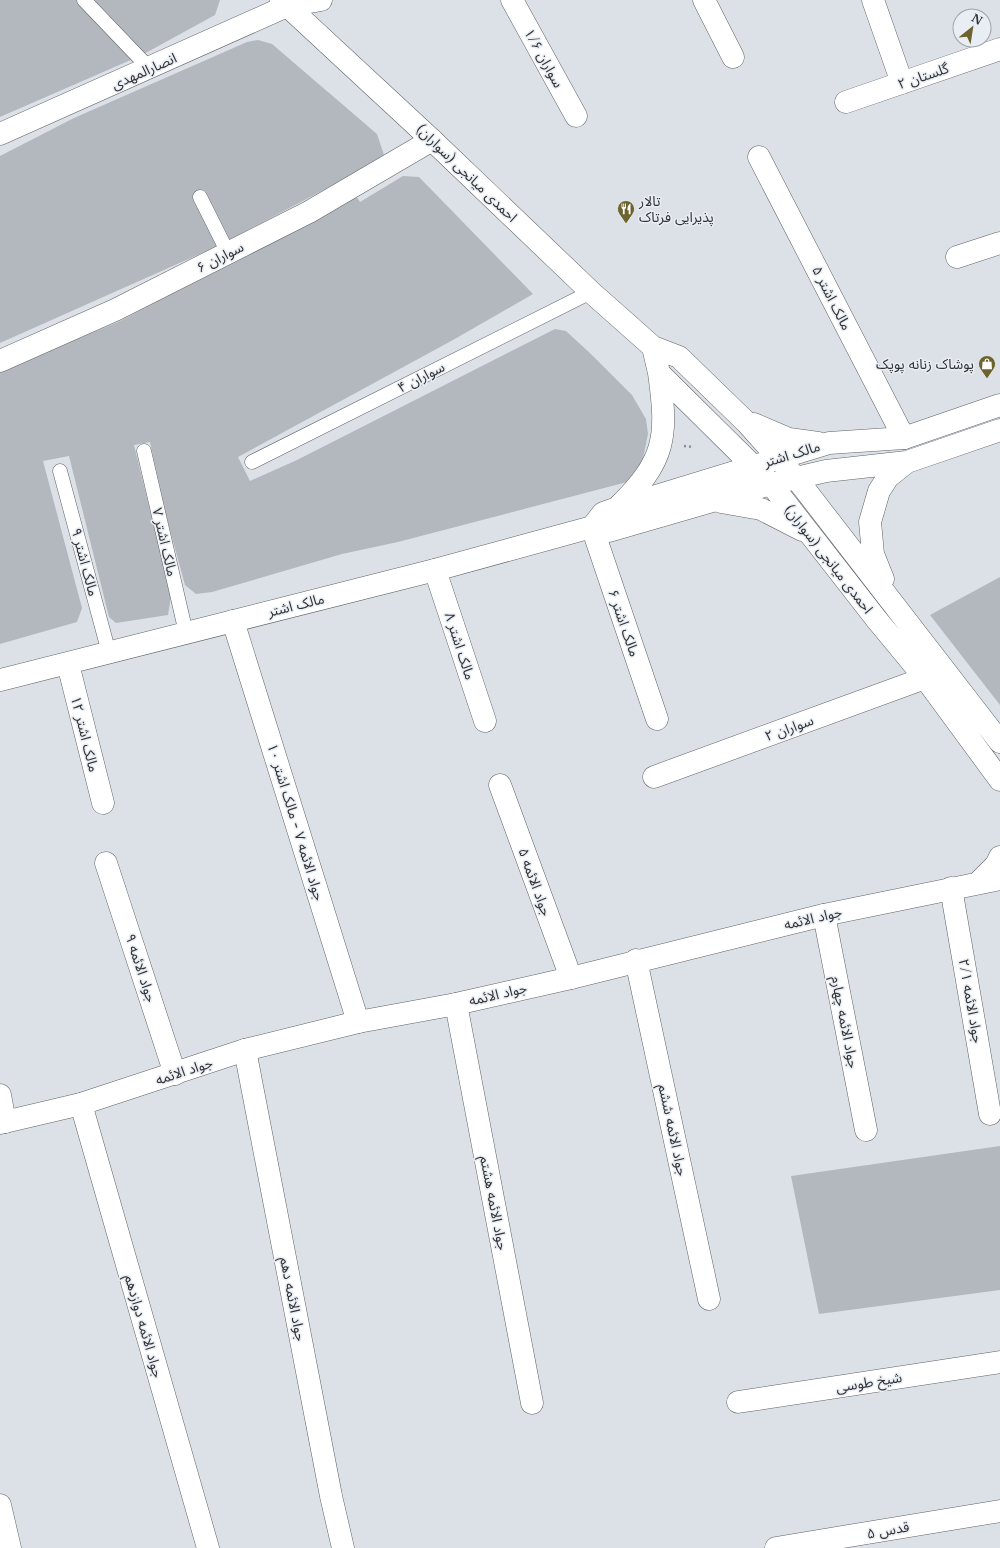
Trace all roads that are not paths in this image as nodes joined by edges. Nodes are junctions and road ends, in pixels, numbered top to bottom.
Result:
1 (84, 0) edge
2 (321, 0) edge
3 (512, 0) edge
4 (704, 0) edge
5 (873, 0) edge
6 (284, 3) edge
7 (1000, 49) edge
8 (733, 57) dead end
9 (150, 68) junction
10 (902, 83) junction
11 (846, 102) dead end
12 (576, 116) dead end
13 (0, 134) edge
14 (432, 140) junction
15 (759, 157) dead end
16 (200, 197) dead end
17 (1000, 243) edge
18 (228, 253) junction
19 (957, 257) dead end
20 (591, 292) junction
21 (653, 347) junction
22 (0, 361) edge
23 (659, 373) junction
24 (1000, 405) edge
25 (739, 415) junction
26 (1000, 430) edge
27 (904, 438) junction
28 (829, 443) junction
29 (144, 451) dead end
30 (780, 458) junction
31 (252, 462) dead end
32 (907, 462) junction
33 (753, 466) junction
34 (60, 471) dead end
35 (796, 478) junction
36 (771, 484) junction
37 (713, 502) junction
38 (617, 508) junction
39 (592, 527) junction
40 (809, 534) junction
41 (435, 570) junction
42 (889, 597) junction
43 (233, 621) junction
44 (186, 634) junction
45 (109, 653) junction
46 (68, 664) junction
47 (925, 678) junction
48 (0, 680) edge
49 (657, 719) dead end
50 (485, 721) dead end
51 (1000, 742) edge
52 (654, 777) dead end
53 (1000, 780) edge
54 (500, 785) dead end
55 (103, 803) dead end
56 (1000, 857) edge
57 (106, 863) dead end
58 (1000, 879) edge
59 (978, 883) junction
60 (952, 888) junction
61 (824, 915) junction
62 (636, 960) junction
63 (571, 978) junction
64 (456, 1004) junction
65 (358, 1022) junction
66 (245, 1050) junction
67 (175, 1074) junction
68 (0, 1095) edge
69 (81, 1104) junction
70 (990, 1114) dead end
71 (3, 1122) edge
72 (866, 1130) dead end
73 (710, 1299) dead end
74 (1000, 1362) edge
75 (738, 1402) dead end
76 (532, 1403) dead end
77 (0, 1505) edge
78 (1000, 1511) edge
79 (10, 1548) edge
80 (208, 1548) edge
81 (343, 1548) edge
82 (776, 1548) edge

1 - 9 lane
2 - 6 street, انصارالمهدی
3 - 12 street, سواران ۱/۶
4 - 8 street
5 - 10 street
6 - 9 street, انصارالمهدی
6 - 14 street, احمدی میانجی (سواران)
7 - 10 street, گلستان ۲
9 - 13 street, انصارالمهدی
10 - 11 street, گلستان ۲
14 - 18 street, سواران ۶
14 - 20 street, احمدی میانجی (سواران)
15 - 27 street, مالک اشتر ۵
16 - 18 lane
17 - 19 street
18 - 22 street, سواران ۶
20 - 21 street, احمدی میانجی (سواران)
20 - 31 lane, سواران ۴
21 - 23 street
21 - 25 street, احمدی میانجی (سواران)
23 - 33 street, احمدی میانجی (سواران)
23 - 38 street
24 - 27 street, مالک اشتر
25 - 28 street
25 - 30 street, احمدی میانجی (سواران)
26 - 32 street, مالک اشتر
27 - 28 street, مالک اشتر
28 - 30 street, مالک اشتر
29 - 44 lane, مالک اشتر ۷
30 - 33 street, مالک اشتر
30 - 35 street, احمدی میانجی (سواران)
32 - 35 street, مالک اشتر
32 - 42 street
33 - 36 street, احمدی میانجی (سواران)
33 - 38 street, مالک اشتر
34 - 45 lane, مالک اشتر ۹
35 - 36 street, مالک اشتر
35 - 42 street, احمدی میانجی (سواران)
36 - 37 street, مالک اشتر
36 - 40 street, احمدی میانجی (سواران)
37 - 39 street, مالک اشتر
37 - 40 street
38 - 39 street, مالک اشتر
39 - 41 street, مالک اشتر
39 - 49 street, مالک اشتر ۶
40 - 47 street, احمدی میانجی (سواران)
41 - 43 street, مالک اشتر
41 - 50 street, مالک اشتر ۸
42 - 51 street, احمدی میانجی (سواران)
43 - 44 street, مالک اشتر
43 - 65 street, جواد الائمه ۷ - مالک اشتر ۱۰
44 - 45 street, مالک اشتر
45 - 46 street, مالک اشتر
46 - 48 street, مالک اشتر
46 - 55 street, مالک اشتر ۱۲
47 - 52 street, سواران ۲
47 - 53 street, احمدی میانجی (سواران)
54 - 63 street, جواد الائمه ۵
56 - 59 street
57 - 67 street, جواد الائمه ۹
58 - 59 street, جواد الائمه
59 - 60 street, جواد الائمه
60 - 61 street, جواد الائمه
60 - 70 street, جواد الائمه ۲/۱
61 - 62 street, جواد الائمه
61 - 72 street, جواد الائمه چهارم
62 - 63 street, جواد الائمه
62 - 73 street, جواد الائمه ششم
63 - 64 street, جواد الائمه
64 - 65 street, جواد الائمه
64 - 76 street, جواد الائمه هشتم
65 - 66 street, جواد الائمه
66 - 67 street, جواد الائمه
66 - 81 street, جواد الائمه دهم
67 - 69 street, جواد الائمه
68 - 71 street
69 - 71 street, جواد الائمه
69 - 80 street, جواد الائمه دوازدهم
74 - 75 street, شیخ طوسی
77 - 79 street
78 - 82 street, قدس ۵

